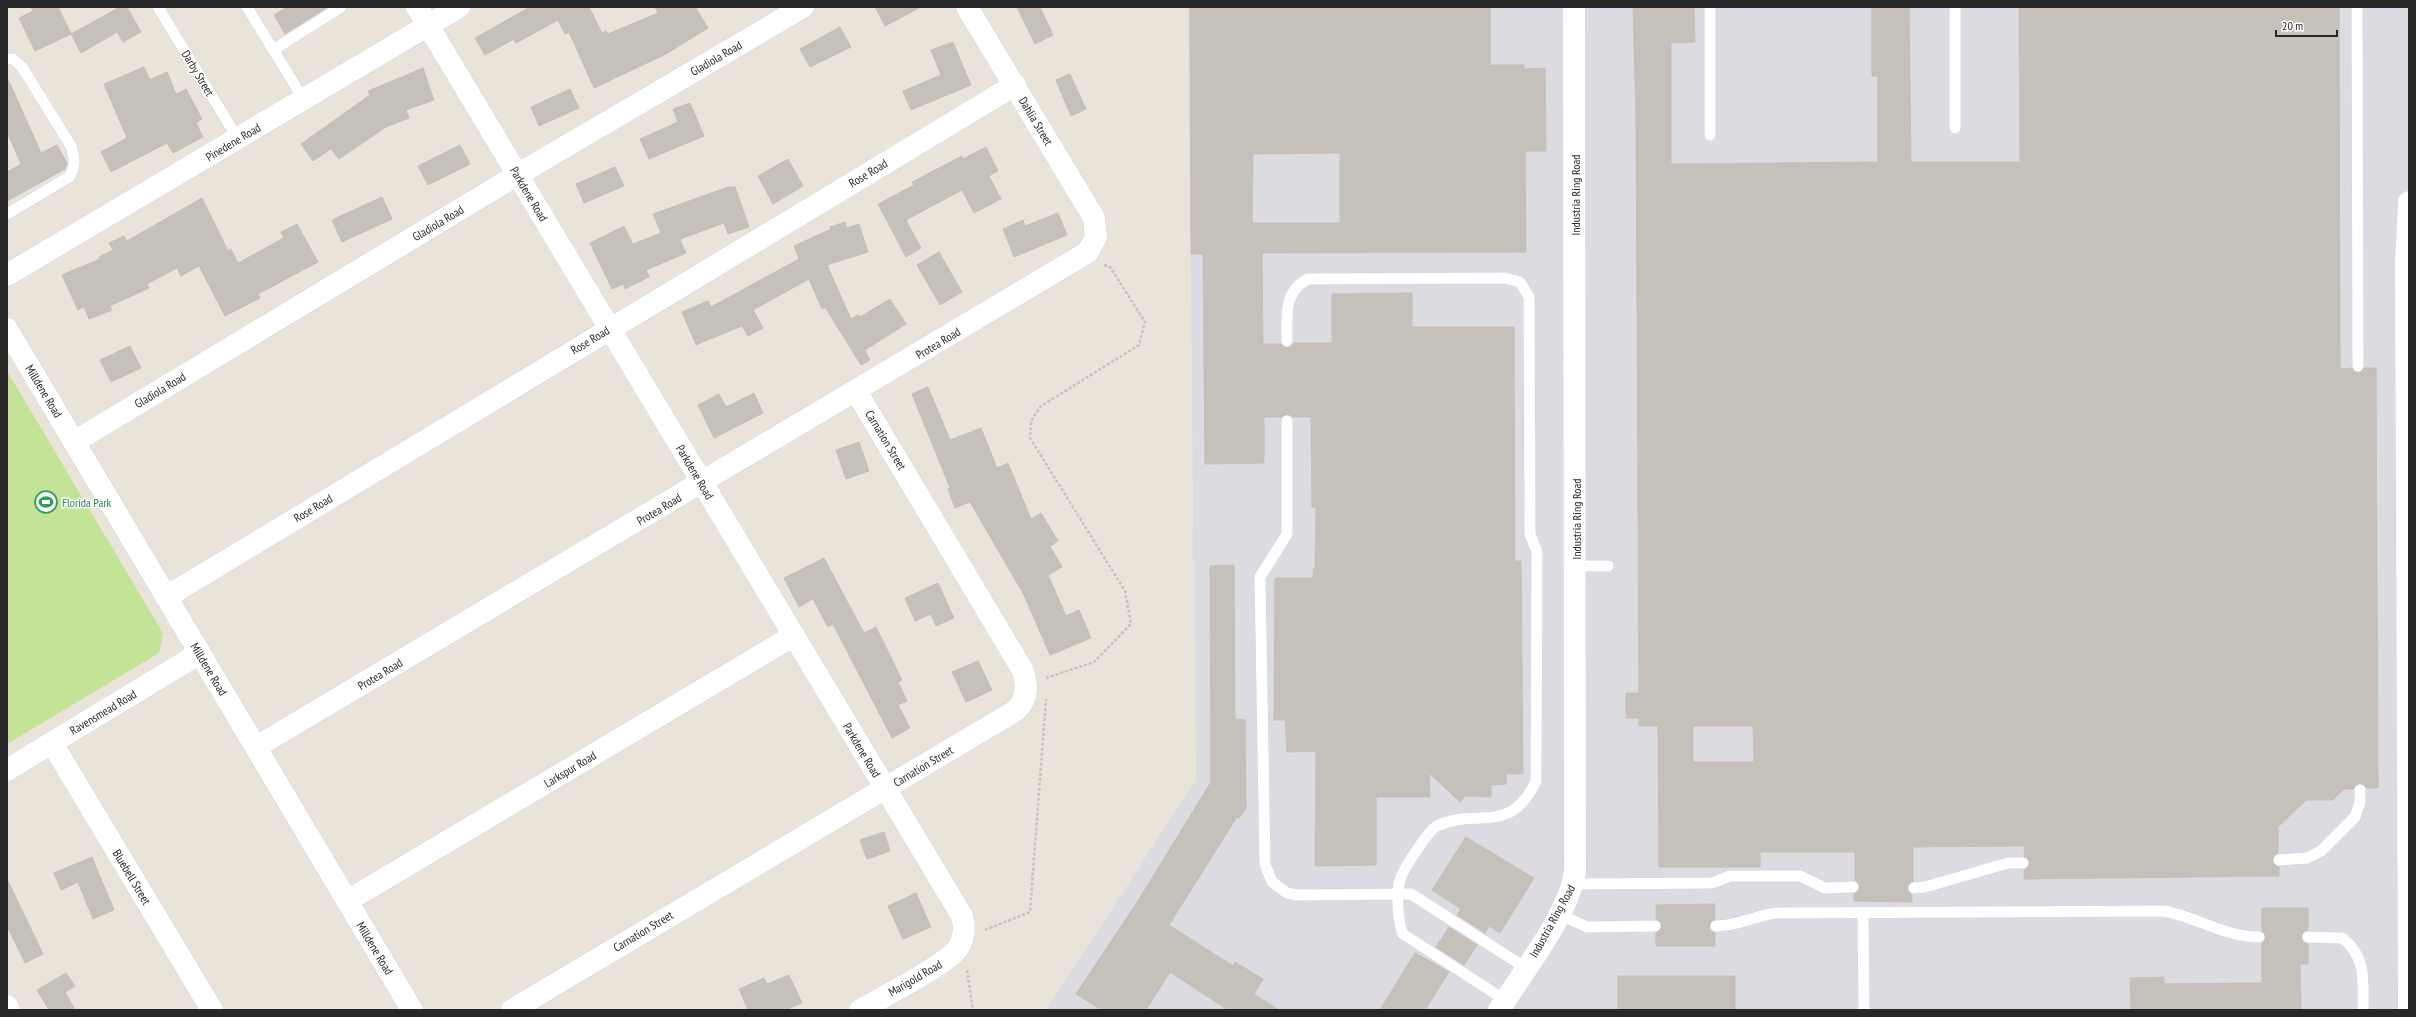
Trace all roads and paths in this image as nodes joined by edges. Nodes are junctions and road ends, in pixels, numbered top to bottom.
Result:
1 (158, 7) edge
2 (247, 7) edge
3 (341, 7) edge
4 (417, 7) edge
5 (459, 7) edge
6 (803, 7) edge
7 (967, 7) edge
8 (1574, 7) edge
9 (1710, 7) edge
10 (1955, 7) edge
11 (2357, 7) edge
12 (428, 26) junction
13 (273, 50) junction
14 (7, 59) edge
15 (1015, 85) junction
16 (304, 100) junction
17 (1955, 128) dead end
18 (1710, 135) dead end
19 (238, 139) junction
20 (517, 175) junction
21 (2409, 202) edge
22 (7, 214) edge
23 (1096, 237) joint
24 (1081, 258) junction
25 (7, 276) edge
26 (2408, 320) edge
27 (609, 328) junction
28 (7, 329) edge
29 (1287, 342) dead end
30 (2358, 366) dead end
31 (856, 391) junction
32 (1288, 421) dead end
33 (74, 442) junction
34 (702, 484) junction
35 (1576, 566) junction
36 (1608, 566) dead end
37 (166, 597) junction
38 (793, 636) junction
39 (200, 653) junction
40 (1026, 684) junction
41 (52, 743) junction
42 (256, 747) junction
43 (7, 770) edge
44 (885, 789) junction
45 (2360, 790) dead end
46 (2279, 860) dead end
47 (2023, 862) dead end
48 (1574, 884) junction
49 (1853, 887) dead end
50 (1914, 888) dead end
51 (1399, 894) junction
52 (347, 901) junction
53 (1863, 912) junction
54 (1559, 914) junction
55 (1654, 926) dead end
56 (1716, 926) dead end
57 (2259, 937) dead end
58 (2308, 937) dead end
59 (963, 940) junction
60 (1526, 968) junction
61 (1502, 1005) edge
62 (7, 1006) edge
63 (9, 1010) edge
64 (212, 1010) edge
65 (412, 1010) edge
66 (512, 1010) edge
67 (860, 1010) edge
68 (973, 1010) edge
69 (1864, 1010) edge
70 (2363, 1010) edge
71 (2409, 1010) edge

1 - 19 lane, Darby Street
2 - 13 lane
3 - 13 lane
4 - 12 street, Parkdene Road
5 - 12 street, Pinedene Road
6 - 20 street, Gladiola Road
7 - 15 street, Dahlia Street
8 - 35 street, Industria Ring Road
9 - 18 lane
10 - 17 lane
11 - 30 lane
12 - 16 street, Pinedene Road
12 - 20 street, Parkdene Road
13 - 16 lane
14 - 22 lane
15 - 23 street, Dahlia Street
15 - 27 street, Rose Road
16 - 19 street, Pinedene Road
19 - 25 street, Pinedene Road
20 - 27 street, Parkdene Road
20 - 33 street, Gladiola Road
21 - 26 street
23 - 24 street, Protea Road
24 - 31 street, Protea Road
24 - 40 path
26 - 71 street
27 - 34 street, Parkdene Road
27 - 37 street, Rose Road
28 - 33 street, Milldene Road
29 - 51 lane
31 - 34 street, Protea Road
31 - 40 street, Carnation Street
32 - 51 lane
33 - 37 street, Milldene Road
34 - 38 street, Parkdene Road
34 - 42 street, Protea Road
35 - 36 lane
35 - 48 street, Industria Ring Road
37 - 39 street, Milldene Road
38 - 44 street, Parkdene Road
38 - 52 street, Larkspur Road
39 - 41 street, Ravensmead Road
39 - 42 street, Milldene Road
40 - 44 street, Carnation Street
40 - 59 path
41 - 43 street, Ravensmead Road
41 - 64 street, Bluebell Street
42 - 52 street, Milldene Road
44 - 59 street, Parkdene Road
44 - 66 street, Carnation Street
45 - 46 lane
47 - 50 lane
48 - 49 lane
48 - 54 street, Industria Ring Road
51 - 60 lane
51 - 61 lane
52 - 65 street, Milldene Road
53 - 56 lane
53 - 57 lane
53 - 69 lane
54 - 55 lane
54 - 60 street, Industria Ring Road
58 - 70 lane
59 - 67 street, Marigold Road
59 - 68 path
60 - 61 street, Industria Ring Road
62 - 63 street

